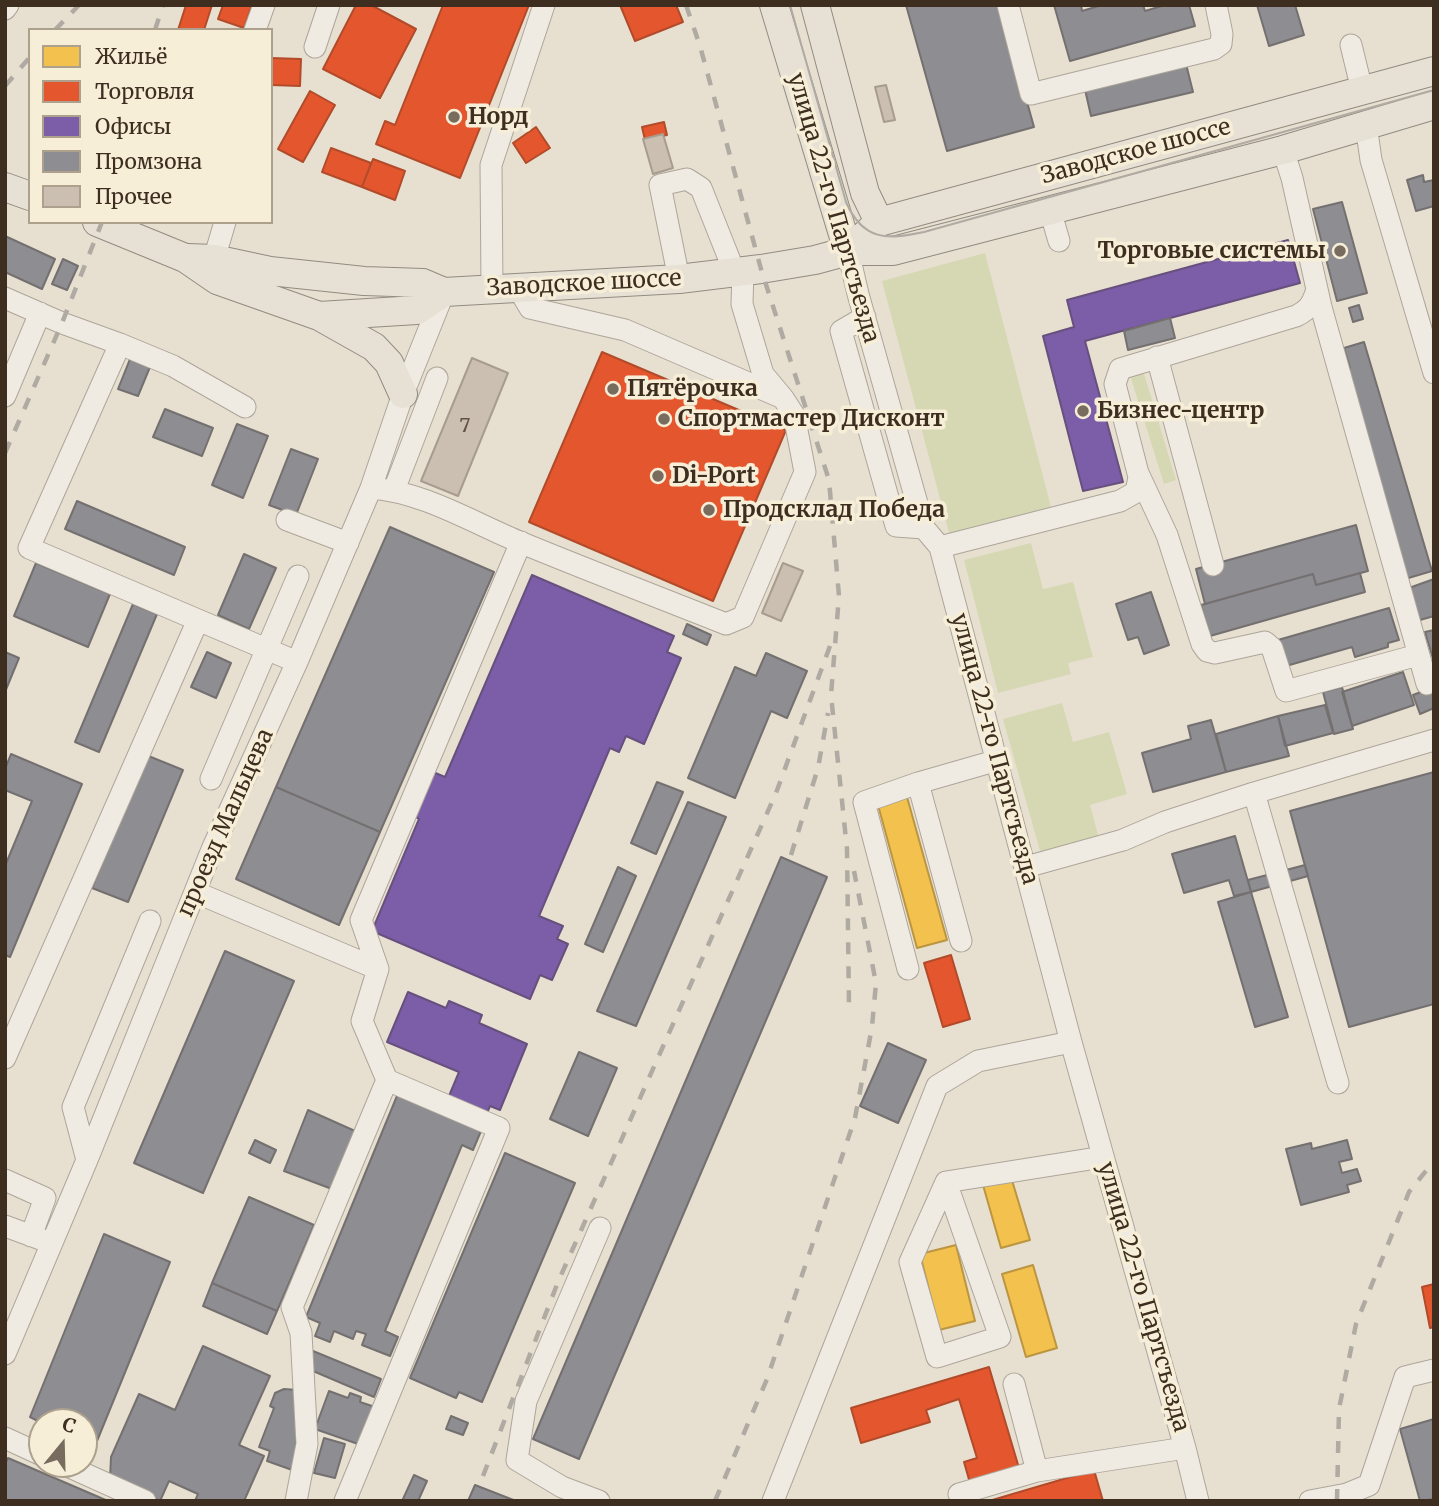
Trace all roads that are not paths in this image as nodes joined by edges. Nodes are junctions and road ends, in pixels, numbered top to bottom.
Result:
1 (264, 5) edge
2 (329, 5) edge
3 (544, 5) edge
4 (774, 5) edge
5 (815, 5) edge
6 (1008, 5) edge
7 (1216, 5) edge
8 (256, 28) edge
9 (1351, 45) dead end
10 (315, 47) dead end
11 (1434, 71) edge
12 (1362, 90) junction
13 (1434, 105) edge
14 (1366, 125) junction
15 (1283, 150) junction
16 (5, 187) edge
17 (28, 195) edge
18 (1050, 210) junction
19 (879, 222) junction
20 (102, 224) edge
21 (224, 224) edge
22 (1059, 241) dead end
23 (848, 251) junction
24 (185, 258) junction
25 (214, 259) junction
26 (738, 271) junction
27 (679, 279) junction
28 (505, 288) junction
29 (1317, 289) junction
30 (444, 292) junction
31 (5, 298) edge
32 (1307, 311) junction
33 (40, 313) junction
34 (318, 316) junction
35 (1326, 322) junction
36 (120, 344) junction
37 (1157, 357) junction
38 (1434, 373) edge
39 (437, 378) dead end
40 (403, 394) junction
41 (5, 396) edge
42 (783, 398) junction
43 (245, 407) dead end
44 (1138, 473) junction
45 (371, 488) junction
46 (394, 490) junction
47 (287, 520) dead end
48 (348, 542) junction
49 (522, 542) junction
50 (940, 547) junction
51 (1213, 565) dead end
52 (298, 576) dead end
53 (198, 620) junction
54 (267, 649) junction
55 (1419, 655) junction
56 (298, 662) junction
57 (1427, 684) dead end
58 (1434, 740) edge
59 (998, 760) junction
60 (211, 779) dead end
61 (918, 783) junction
62 (1254, 793) junction
63 (1026, 867) junction
64 (195, 892) junction
65 (150, 921) dead end
66 (961, 941) dead end
67 (378, 969) junction
68 (908, 970) dead end
69 (1071, 1042) junction
70 (5, 1058) edge
71 (387, 1080) junction
72 (1338, 1083) dead end
73 (1103, 1157) junction
74 (87, 1160) junction
75 (5, 1180) edge
76 (946, 1182) junction
77 (5, 1210) edge
78 (5, 1226) edge
79 (600, 1228) dead end
80 (33, 1229) junction
81 (52, 1243) junction
82 (5, 1354) edge
83 (1434, 1370) edge
84 (1014, 1384) dead end
85 (5, 1438) edge
86 (1185, 1448) junction
87 (28, 1449) edge
88 (1037, 1471) junction
89 (94, 1478) edge
90 (559, 1494) edge
91 (959, 1494) dead end
92 (1348, 1497) edge
93 (145, 1501) edge
94 (296, 1501) edge
95 (345, 1501) edge
96 (599, 1501) edge
97 (773, 1501) edge
98 (1198, 1501) edge
99 (1310, 1501) edge

1 - 8 street
2 - 10 street
3 - 28 street
4 - 23 main road, улица 22-го Партсъезда
5 - 19 main road, улица 22-го Партсъезда
6 - 7 street
9 - 12 street
11 - 12 main road, Заводское шоссе
12 - 19 main road, Заводское шоссе
13 - 14 main road, Заводское шоссе
14 - 15 main road, Заводское шоссе
14 - 38 street
15 - 18 main road, Заводское шоссе
15 - 29 street
16 - 17 main road
18 - 22 street
18 - 23 main road, Заводское шоссе
19 - 23 main road, Заводское шоссе
20 - 24 main road, Заводское шоссе
21 - 25 street
23 - 26 main road, Заводское шоссе
23 - 50 street, улица 22-го Партсъезда
24 - 25 main road, Заводское шоссе
24 - 34 main road, Заводское шоссе
25 - 30 main road, Заводское шоссе
26 - 27 main road, Заводское шоссе
26 - 27 street
26 - 42 street
27 - 28 main road, Заводское шоссе
28 - 30 main road, Заводское шоссе
28 - 42 street
29 - 32 street
29 - 35 street
30 - 34 main road, Заводское шоссе
30 - 40 street, проезд Мальцева
31 - 33 street
32 - 35 street
32 - 37 street
33 - 36 street
33 - 41 street
34 - 40 main road
35 - 55 street
36 - 43 street
36 - 53 street
37 - 44 street
37 - 51 street
39 - 46 street
40 - 45 street, проезд Мальцева
42 - 49 street
44 - 50 street
44 - 55 street
45 - 46 street
45 - 48 street, проезд Мальцева
46 - 49 street
47 - 48 street
48 - 56 street, проезд Мальцева
49 - 67 street
50 - 59 street, улица 22-го Партсъезда
52 - 54 street
53 - 54 street
53 - 70 street
54 - 56 street
54 - 60 street
55 - 57 street
56 - 64 street, проезд Мальцева
58 - 62 street
59 - 61 street
59 - 63 street, улица 22-го Партсъезда
61 - 66 street
61 - 68 street
62 - 63 street
62 - 72 street
63 - 69 street, улица 22-го Партсъезда
64 - 67 street
64 - 74 street, проезд Мальцева
65 - 74 street
67 - 71 street
69 - 73 street, улица 22-го Партсъезда
69 - 97 street
71 - 94 street
71 - 95 street
73 - 76 street
73 - 86 street, улица 22-го Партсъезда
74 - 81 street, проезд Мальцева
75 - 80 street
76 - 76 street
77 - 80 street
78 - 80 street
79 - 90 street
80 - 81 street
81 - 82 street, проезд Мальцева
83 - 92 street
84 - 88 street
85 - 87 street
86 - 88 street
86 - 98 street, улица 22-го Партсъезда
88 - 91 street
89 - 93 street
90 - 96 street
92 - 99 street

